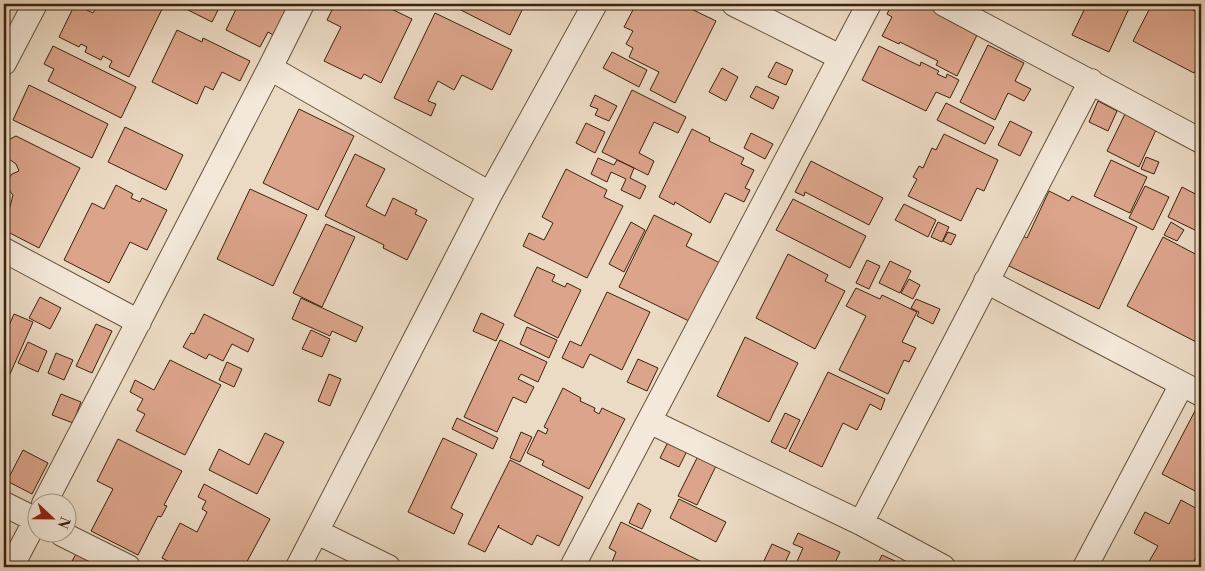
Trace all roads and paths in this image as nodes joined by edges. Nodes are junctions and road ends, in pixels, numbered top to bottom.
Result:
1 (35, 4) edge
2 (302, 4) edge
3 (595, 4) edge
4 (734, 4) edge
5 (869, 4) edge
6 (944, 4) edge
7 (840, 57) junction
8 (4, 63) edge
9 (270, 68) junction
10 (1091, 81) junction
11 (1201, 140) edge
12 (490, 194) junction
13 (4, 250) edge
14 (986, 281) junction
15 (139, 322) junction
16 (1191, 389) edge
17 (649, 421) junction
18 (50, 494) edge
19 (4, 504) edge
20 (28, 512) edge
21 (861, 523) junction
22 (317, 532) junction
23 (28, 535) edge
24 (78, 542) edge
25 (11, 567) edge
26 (128, 567) edge
27 (298, 567) edge
28 (388, 567) edge
29 (572, 567) edge
30 (943, 567) edge
31 (1085, 567) edge

1 - 8 street
2 - 9 street
3 - 12 street
4 - 7 street
5 - 7 street
6 - 10 street
7 - 17 street
9 - 12 street
9 - 15 street
10 - 11 street
10 - 14 street
12 - 22 street
13 - 15 street
14 - 16 street
14 - 21 street
15 - 18 street
16 - 31 street
17 - 21 street
17 - 29 street
19 - 20 street
21 - 30 street
22 - 27 street
22 - 28 street
23 - 25 street
24 - 26 street

